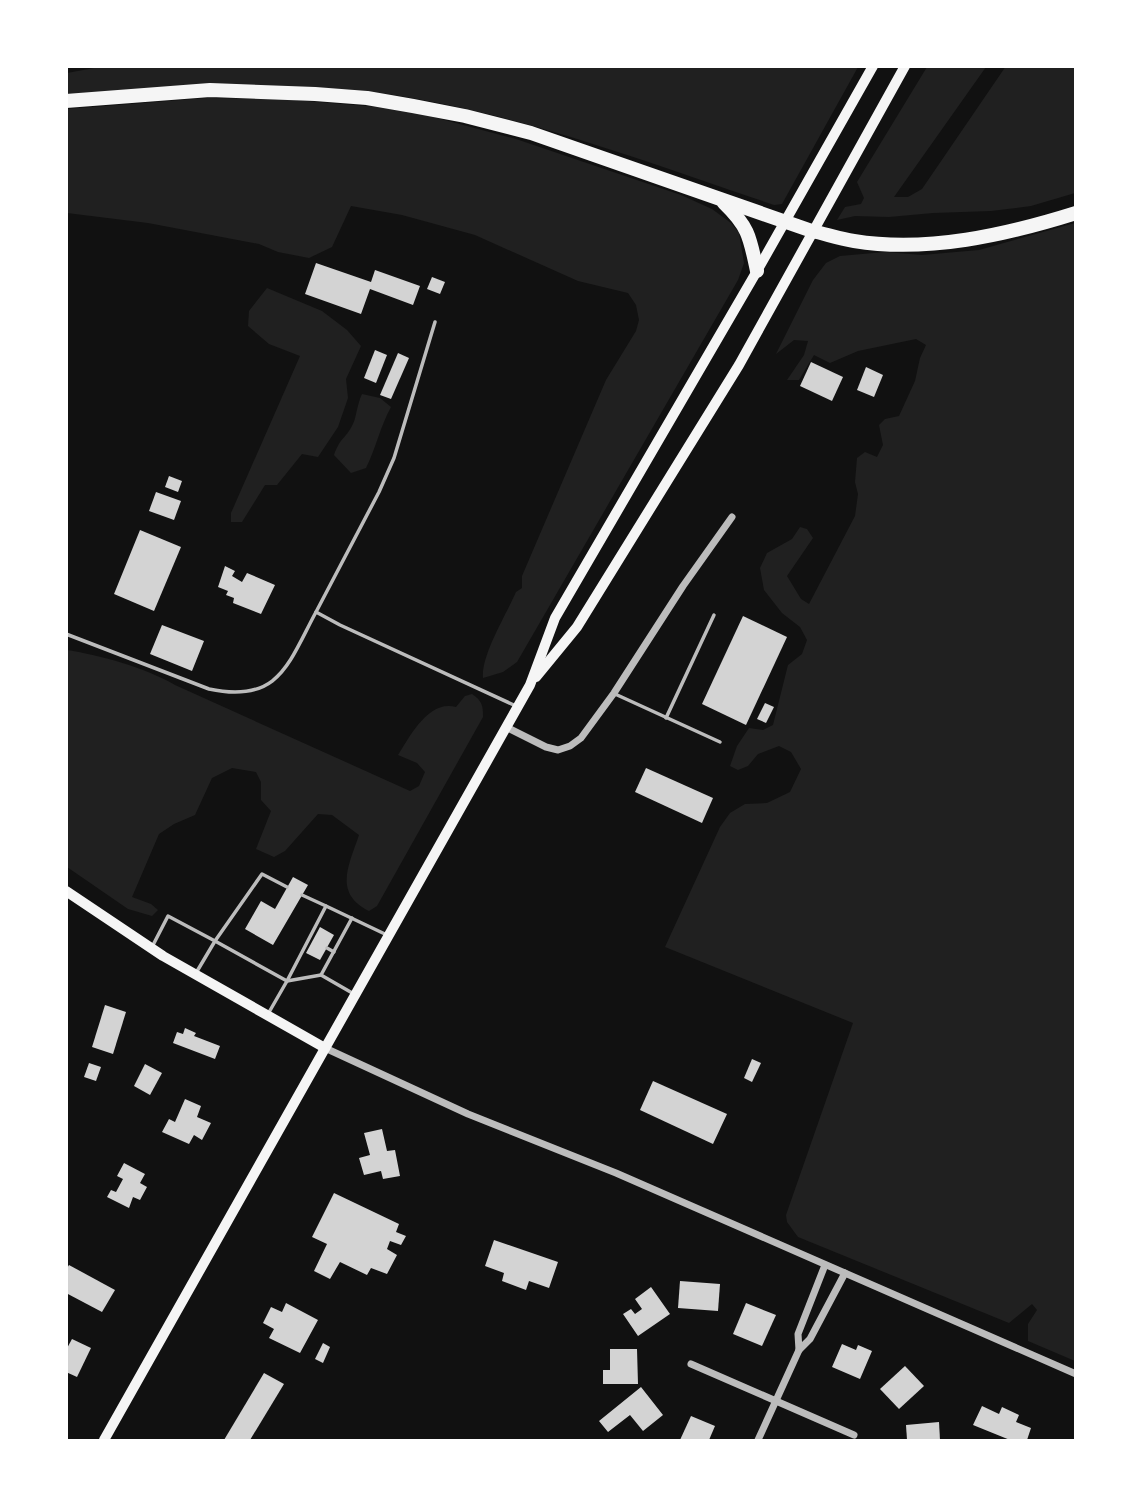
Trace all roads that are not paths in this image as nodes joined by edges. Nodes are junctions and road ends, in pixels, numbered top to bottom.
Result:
1 (873, 66) edge
2 (905, 67) edge
3 (66, 102) edge
4 (721, 200) junction
5 (1076, 213) edge
6 (785, 221) junction
7 (812, 231) junction
8 (757, 271) junction
9 (435, 322) dead end
10 (732, 517) dead end
11 (316, 612) junction
12 (714, 615) dead end
13 (66, 634) edge
14 (530, 685) junction
15 (614, 693) junction
16 (518, 707) junction
17 (666, 718) junction
18 (506, 727) junction
19 (720, 742) dead end
20 (288, 887) dead end
21 (66, 891) edge
22 (302, 895) dead end
23 (327, 906) junction
24 (352, 918) junction
25 (388, 936) junction
26 (215, 941) junction
27 (151, 948) junction
28 (327, 948) dead end
29 (334, 952) junction
30 (195, 974) junction
31 (321, 975) junction
32 (287, 981) junction
33 (355, 994) junction
34 (267, 1016) junction
35 (325, 1048) junction
36 (825, 1265) junction
37 (845, 1273) junction
38 (799, 1350) junction
39 (691, 1364) dead end
40 (1076, 1374) edge
41 (775, 1401) junction
42 (854, 1435) dead end
43 (104, 1440) edge
44 (758, 1440) edge

1 - 6 main road
2 - 7 main road
3 - 4 highway
4 - 6 highway
4 - 8 highway
5 - 7 highway
6 - 7 highway
6 - 8 main road
7 - 14 main road
8 - 14 main road
9 - 11 lane
10 - 15 street
11 - 13 lane
11 - 16 lane
12 - 17 lane
14 - 16 main road
15 - 17 lane
15 - 18 street
16 - 18 main road
17 - 19 lane
18 - 25 main road
20 - 26 lane
21 - 27 main road
22 - 23 lane
23 - 24 lane
23 - 32 lane
24 - 25 lane
24 - 29 lane
25 - 33 main road
26 - 27 lane
26 - 30 lane
26 - 32 lane
27 - 30 main road
28 - 29 lane
29 - 31 lane
30 - 34 main road
31 - 32 lane
31 - 33 lane
32 - 34 lane
33 - 35 main road
34 - 35 main road
35 - 36 street
35 - 43 main road
36 - 37 street
36 - 38 street
37 - 38 street
37 - 40 street
38 - 41 street
39 - 41 street
41 - 42 street
41 - 44 street

